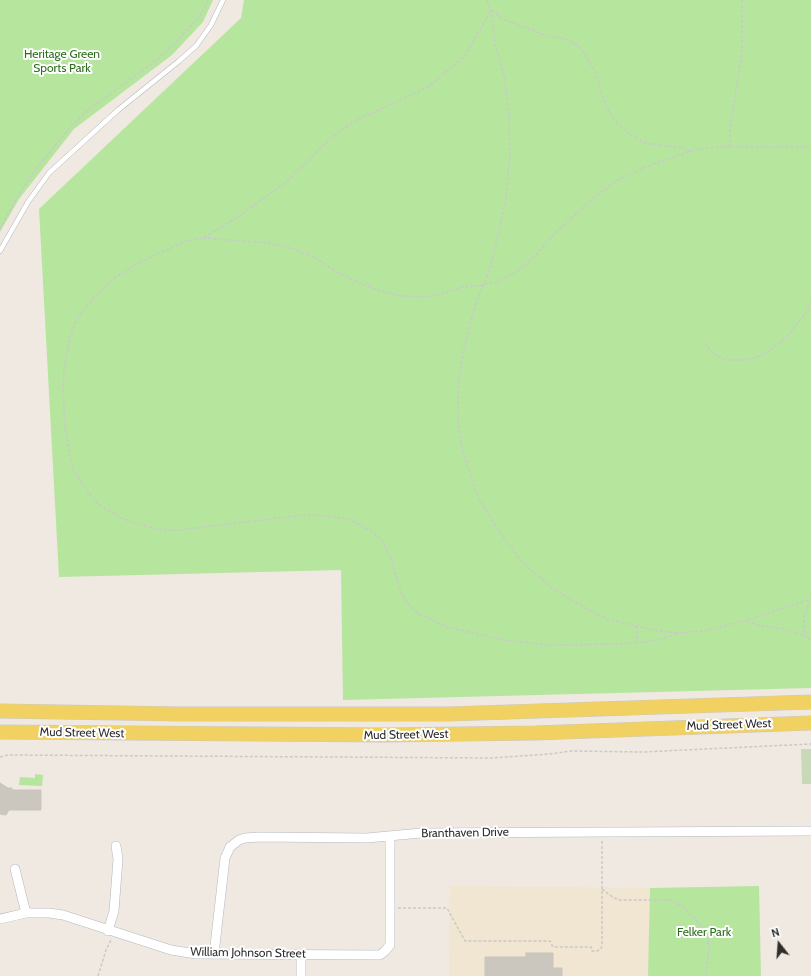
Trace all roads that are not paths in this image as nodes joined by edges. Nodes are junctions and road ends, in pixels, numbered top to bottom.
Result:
1 (223, 0) edge
2 (0, 251) edge
3 (811, 702) edge
4 (0, 711) edge
5 (811, 723) edge
6 (0, 732) edge
7 (811, 832) edge
8 (390, 836) junction
9 (116, 846) dead end
10 (15, 869) dead end
11 (26, 913) junction
12 (0, 919) edge
13 (111, 932) junction
14 (214, 954) junction
15 (301, 954) junction
16 (301, 976) edge

1 - 2 lane
3 - 4 main road, Mud Street West
5 - 6 main road, Mud Street West
7 - 8 street, Branthaven Drive
8 - 14 street, Branthaven Drive
8 - 15 street, William Johnson Street
9 - 13 street
10 - 11 street
11 - 12 street, William Johnson Street
11 - 13 street, William Johnson Street
13 - 14 street, William Johnson Street
14 - 15 street, William Johnson Street
15 - 16 street

